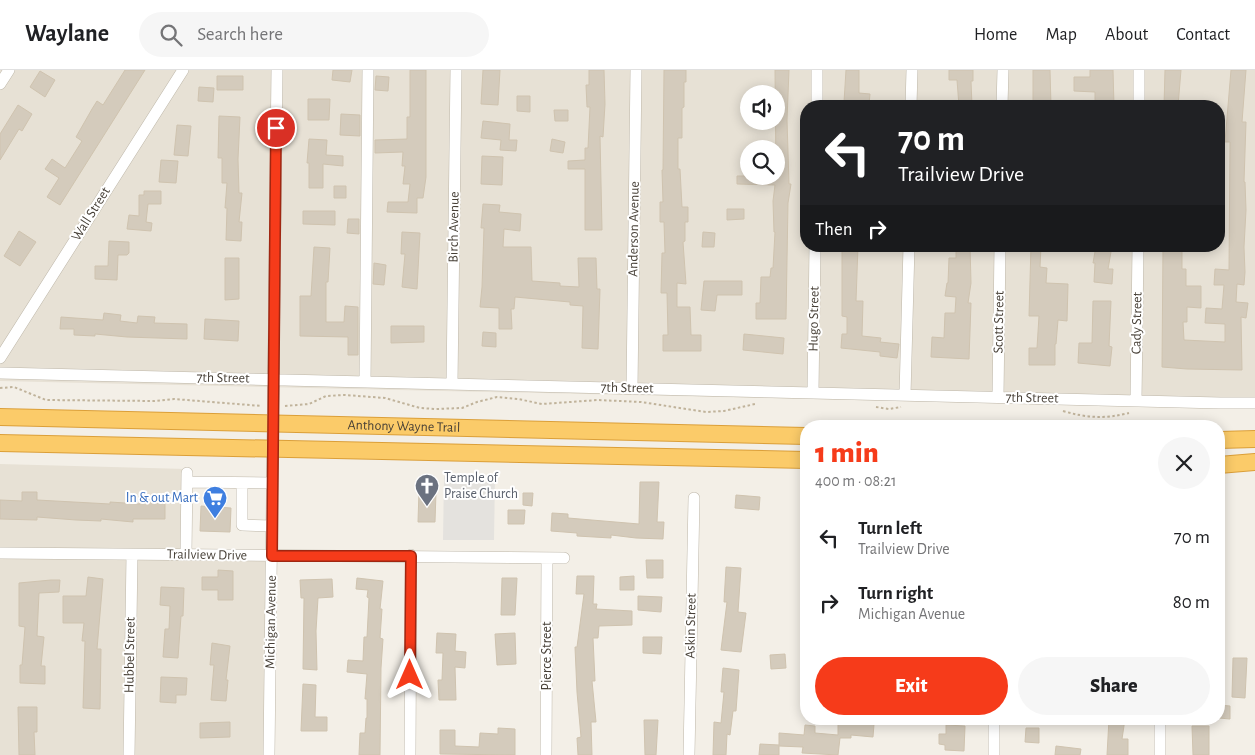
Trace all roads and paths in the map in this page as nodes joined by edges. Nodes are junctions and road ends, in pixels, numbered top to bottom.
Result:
1 (9, 70) edge
2 (183, 70) edge
3 (277, 70) edge
4 (368, 70) edge
5 (456, 70) edge
6 (636, 70) edge
7 (817, 70) edge
8 (912, 70) edge
9 (1002, 70) edge
10 (1140, 70) edge
11 (0, 84) edge
12 (817, 100) edge
13 (912, 100) edge
14 (1002, 100) edge
15 (1139, 100) edge
16 (815, 252) edge
17 (908, 252) edge
18 (1000, 252) edge
19 (1138, 252) edge
20 (0, 358) edge
21 (0, 372) edge
22 (274, 380) junction
23 (365, 382) junction
24 (452, 384) junction
25 (0, 388) edge
26 (632, 389) junction
27 (813, 392) junction
28 (905, 395) junction
29 (998, 397) junction
30 (1136, 400) junction
31 (760, 403) dead end
32 (1255, 403) edge
33 (260, 406) dead end
34 (292, 406) dead end
35 (874, 406) dead end
36 (907, 407) dead end
37 (1060, 410) dead end
38 (1129, 413) dead end
39 (0, 417) edge
40 (273, 423) junction
41 (800, 436) edge
42 (1255, 439) edge
43 (1225, 440) edge
44 (0, 443) edge
45 (273, 449) junction
46 (800, 460) edge
47 (1255, 462) edge
48 (1225, 464) edge
49 (242, 483) junction
50 (272, 483) junction
51 (694, 498) dead end
52 (272, 526) junction
53 (0, 553) edge
54 (132, 555) junction
55 (186, 555) junction
56 (272, 556) junction
57 (411, 556) junction
58 (547, 558) junction
59 (564, 558) dead end
60 (994, 725) edge
61 (1160, 725) edge
62 (129, 755) edge
63 (269, 755) edge
64 (410, 755) edge
65 (546, 755) edge
66 (689, 755) edge
67 (994, 755) edge
68 (1160, 755) edge

1 - 11 street
2 - 20 street, Wall Street
3 - 22 street, Michigan Avenue
4 - 23 street
5 - 24 street, Birch Avenue
6 - 26 street, Anderson Avenue
7 - 12 street
8 - 13 street
9 - 14 street
10 - 15 street
16 - 27 street, Hugo Street
17 - 28 street
18 - 29 street, Scott Street
19 - 30 street, Cady Street
21 - 22 street, 7th Street
22 - 23 street, 7th Street
22 - 40 street, Michigan Avenue
23 - 24 street, 7th Street
24 - 26 street, 7th Street
25 - 33 path
26 - 27 street, 7th Street
27 - 28 street, 7th Street
28 - 29 street, 7th Street
29 - 30 street, 7th Street
30 - 32 street, 7th Street
31 - 34 path
35 - 36 path
37 - 38 path
39 - 40 highway, Anthony Wayne Trail
40 - 41 highway, Anthony Wayne Trail
40 - 45 street, Michigan Avenue
42 - 43 highway
44 - 45 highway, Anthony Wayne Trail
45 - 46 highway, Anthony Wayne Trail
45 - 50 street, Michigan Avenue
47 - 48 highway
49 - 50 street
49 - 52 street
49 - 55 street
50 - 52 street, Michigan Avenue
51 - 66 street, Askin Street
52 - 56 street, Michigan Avenue
53 - 54 street, Trailview Drive
54 - 55 street, Trailview Drive
54 - 62 street, Hubbel Street
55 - 56 street, Trailview Drive
56 - 57 street, Trailview Drive
56 - 63 street, Michigan Avenue
57 - 58 street, Trailview Drive
57 - 64 street
58 - 59 street, Trailview Drive
58 - 65 street, Pierce Street
60 - 67 street
61 - 68 street

